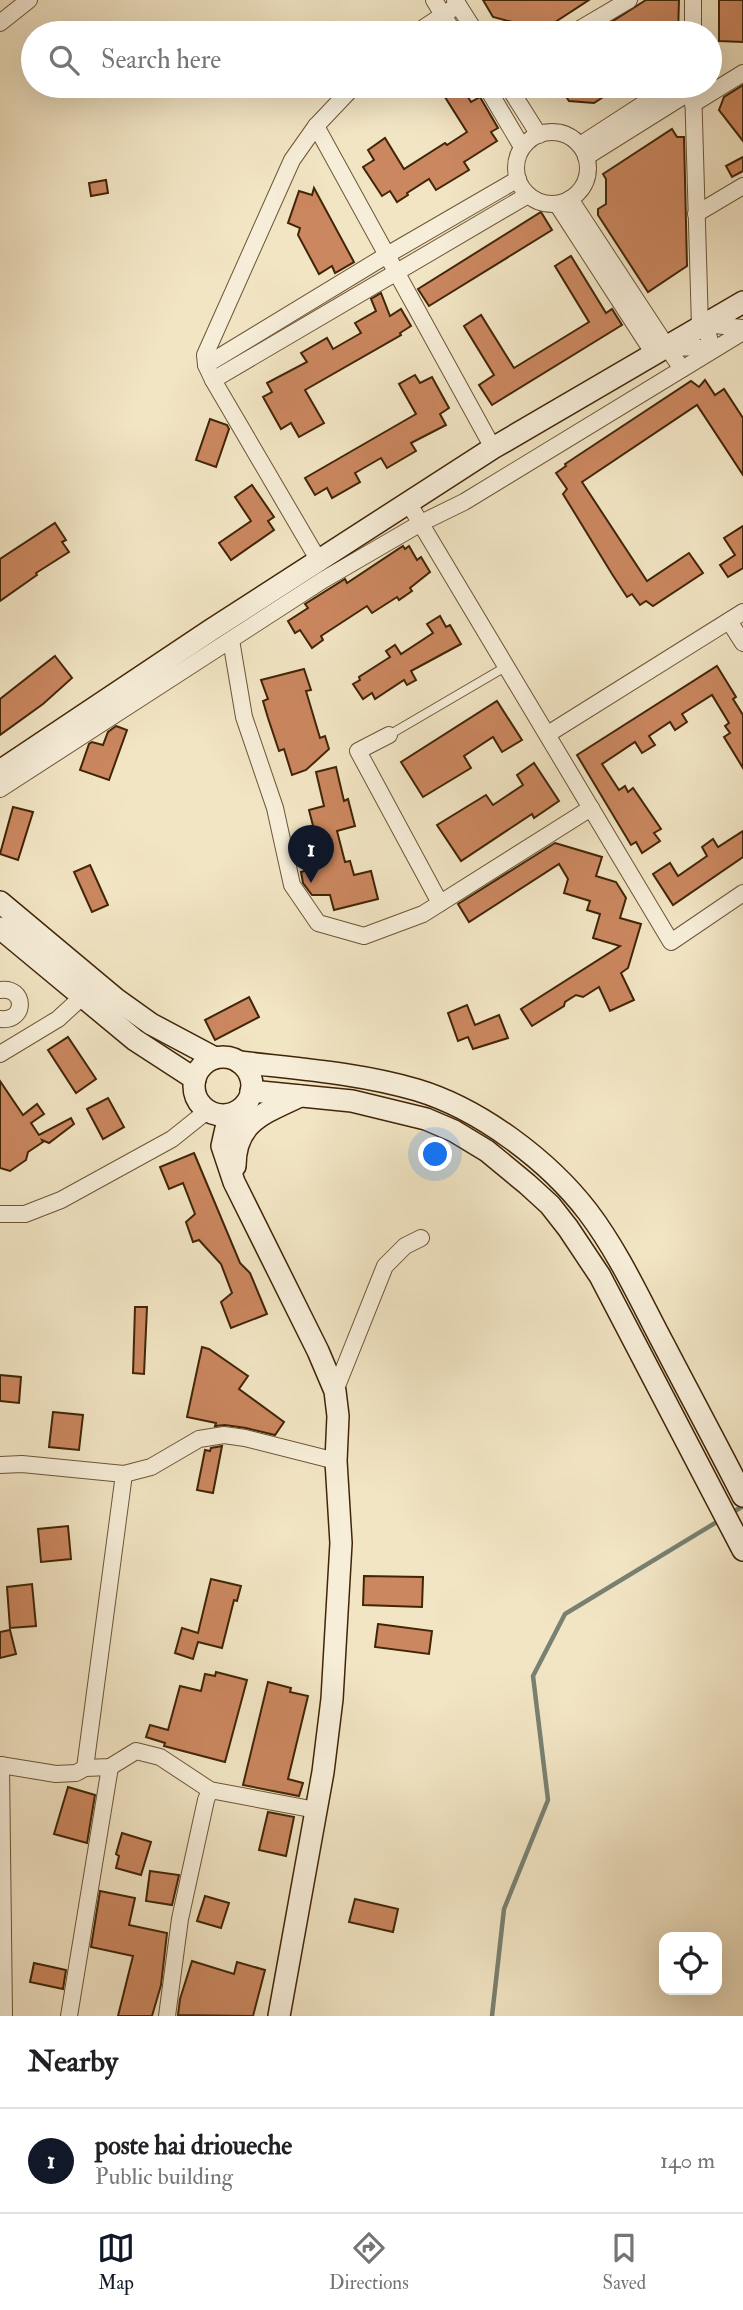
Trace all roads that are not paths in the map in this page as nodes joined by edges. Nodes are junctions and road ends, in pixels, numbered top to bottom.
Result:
1 (29, 0) edge
2 (434, 0) edge
3 (628, 0) edge
4 (693, 0) edge
5 (457, 3) edge
6 (444, 16) junction
7 (436, 21) edge
8 (447, 21) edge
9 (468, 21) edge
10 (593, 21) edge
11 (693, 21) edge
12 (0, 23) edge
13 (743, 74) edge
14 (722, 82) edge
15 (343, 98) edge
16 (493, 98) edge
17 (516, 98) edge
18 (655, 98) edge
19 (684, 98) edge
20 (693, 98) edge
21 (316, 126) junction
22 (539, 135) junction
23 (523, 147) junction
24 (583, 151) junction
25 (518, 179) junction
26 (743, 186) edge
27 (528, 195) junction
28 (564, 201) junction
29 (696, 214) junction
30 (387, 255) junction
31 (396, 272) junction
32 (743, 302) edge
33 (702, 325) junction
34 (743, 330) edge
35 (661, 350) junction
36 (682, 369) junction
37 (210, 372) junction
38 (493, 448) junction
39 (409, 503) junction
40 (421, 523) junction
41 (319, 561) junction
42 (736, 616) edge
43 (231, 640) junction
44 (743, 643) edge
45 (507, 666) junction
46 (548, 734) junction
47 (389, 735) joint
48 (0, 771) edge
49 (0, 789) edge
50 (591, 808) junction
51 (743, 893) edge
52 (0, 901) edge
53 (440, 903) junction
54 (0, 928) edge
55 (0, 989) edge
56 (82, 997) junction
57 (20, 1009) junction
58 (0, 1019) edge
59 (43, 1029) junction
60 (0, 1054) edge
61 (215, 1058) junction
62 (239, 1062) junction
63 (195, 1079) junction
64 (251, 1091) junction
65 (302, 1095) junction
66 (207, 1111) junction
67 (229, 1115) junction
68 (234, 1182) junction
69 (0, 1214) edge
70 (421, 1238) dead end
71 (335, 1391) junction
72 (336, 1453) junction
73 (0, 1465) edge
74 (124, 1474) junction
75 (743, 1496) edge
76 (743, 1550) edge
77 (1, 1765) edge
78 (110, 1767) junction
79 (85, 1768) junction
80 (210, 1790) junction
81 (316, 1810) junction
82 (4, 2016) edge
83 (69, 2016) edge
84 (167, 2016) edge
85 (279, 2016) edge

1 - 12 street
2 - 6 street
3 - 10 street
4 - 11 street
5 - 6 street
5 - 9 street
6 - 7 street
6 - 8 street
13 - 14 street
15 - 21 street
16 - 23 street
17 - 22 street
18 - 24 street
19 - 24 street
20 - 29 street
21 - 30 street
21 - 37 street
22 - 23 street
22 - 24 street
23 - 25 street
24 - 28 street
25 - 27 street
25 - 30 street
26 - 29 street
27 - 28 street
27 - 31 street
28 - 35 street
29 - 33 street
30 - 31 street
30 - 37 street
31 - 37 street
31 - 38 street
32 - 33 street
33 - 34 street
33 - 35 street
34 - 36 street
35 - 36 street
35 - 38 street
36 - 40 street
37 - 41 street
38 - 39 street
39 - 40 street
39 - 41 street
40 - 43 street
40 - 45 street
41 - 48 street
42 - 44 street
42 - 46 street
43 - 49 street
43 - 53 street
45 - 46 street
45 - 47 lane
46 - 50 street
47 - 53 street
50 - 51 street
50 - 53 street
52 - 61 street
54 - 56 street
55 - 57 street
56 - 59 street
56 - 63 street
57 - 58 street
57 - 59 street
59 - 60 street
61 - 62 street
61 - 63 street
62 - 64 street
62 - 75 street
63 - 66 street
64 - 65 street
64 - 67 street
65 - 68 street
65 - 76 street
66 - 67 street
66 - 69 street
67 - 68 street
68 - 71 street
70 - 71 street
71 - 72 street
72 - 74 street
72 - 81 street
73 - 74 street
74 - 79 street
77 - 79 street
77 - 82 street
78 - 79 street
78 - 80 street
78 - 83 street
80 - 81 street
80 - 84 street
81 - 85 street

